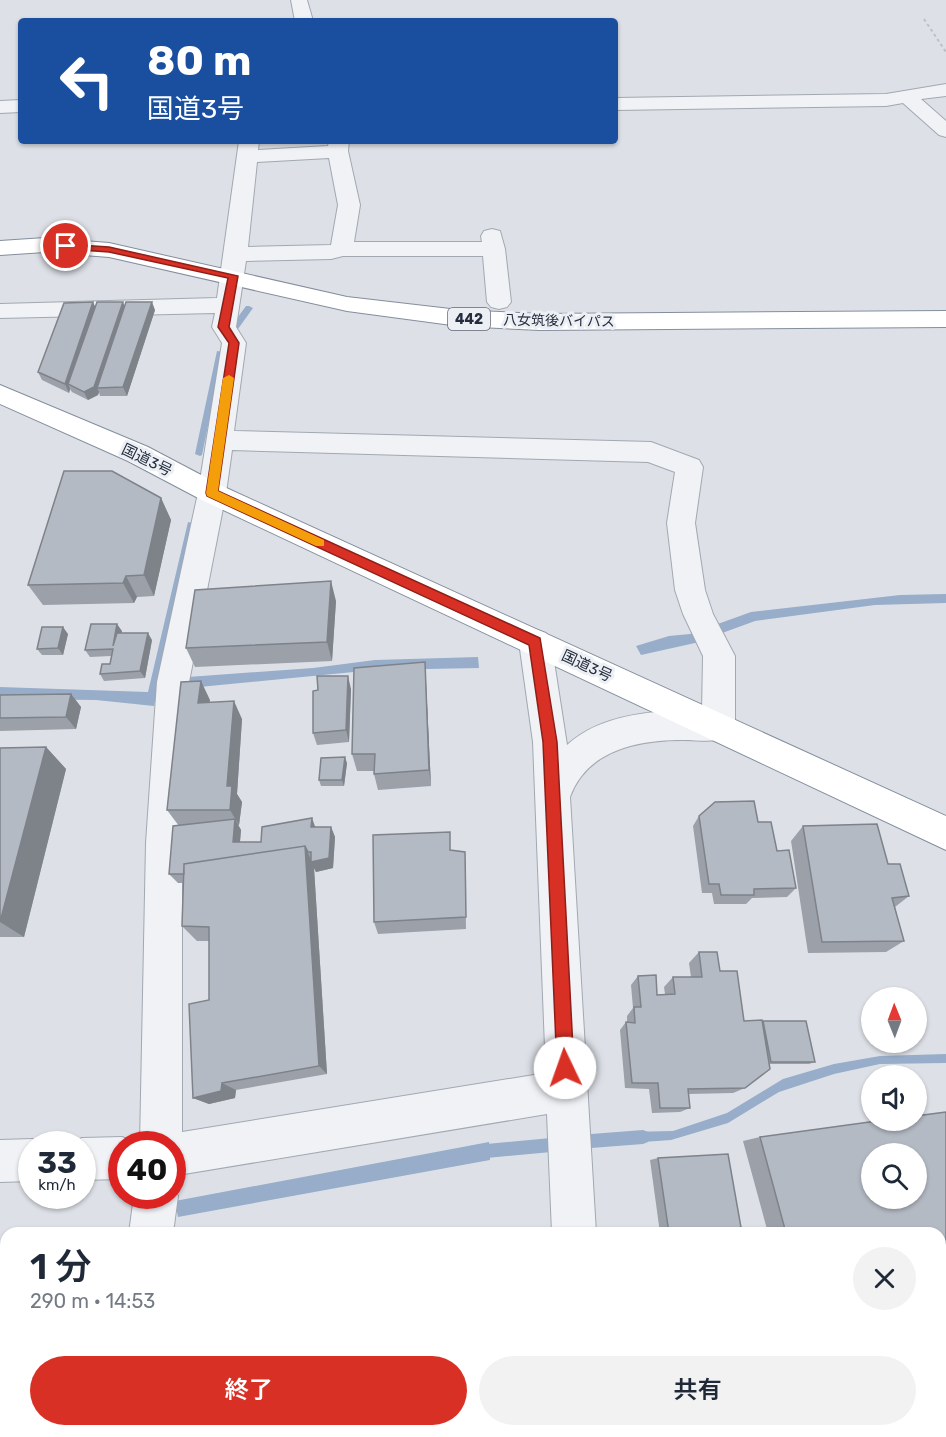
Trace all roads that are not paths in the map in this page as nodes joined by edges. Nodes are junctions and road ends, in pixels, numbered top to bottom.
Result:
1 (299, 0) edge
2 (303, 18) edge
3 (946, 90) edge
4 (908, 97) junction
5 (618, 104) edge
6 (18, 106) edge
7 (0, 107) edge
8 (946, 131) edge
9 (339, 146) edge
10 (248, 149) edge
11 (0, 248) edge
12 (342, 249) junction
13 (235, 265) junction
14 (499, 302) dead end
15 (228, 305) junction
16 (0, 310) edge
17 (946, 319) edge
18 (0, 394) edge
19 (219, 440) junction
20 (212, 493) junction
21 (535, 642) junction
22 (718, 727) junction
23 (552, 799) junction
24 (946, 832) edge
25 (567, 1090) junction
26 (161, 1131) edge
27 (186, 1153) edge
28 (18, 1160) edge
29 (0, 1161) edge
30 (154, 1209) edge
31 (152, 1227) edge
32 (574, 1227) edge

1 - 2 street
3 - 4 street
4 - 5 street
4 - 8 street
6 - 7 street
9 - 10 street
9 - 12 street
10 - 13 street
11 - 13 highway, 八女筑後バイパス / 442
12 - 13 street
12 - 14 street
13 - 15 street
13 - 17 highway, 八女筑後バイパス / 442
15 - 16 street
15 - 19 street
18 - 20 highway, 国道3号
19 - 20 street
19 - 22 street
20 - 21 highway, 国道3号
20 - 26 street
21 - 22 highway, 国道3号
21 - 23 street
22 - 23 street
22 - 24 highway, 国道3号
23 - 25 street
25 - 27 street
25 - 32 street
28 - 29 street
30 - 31 street

